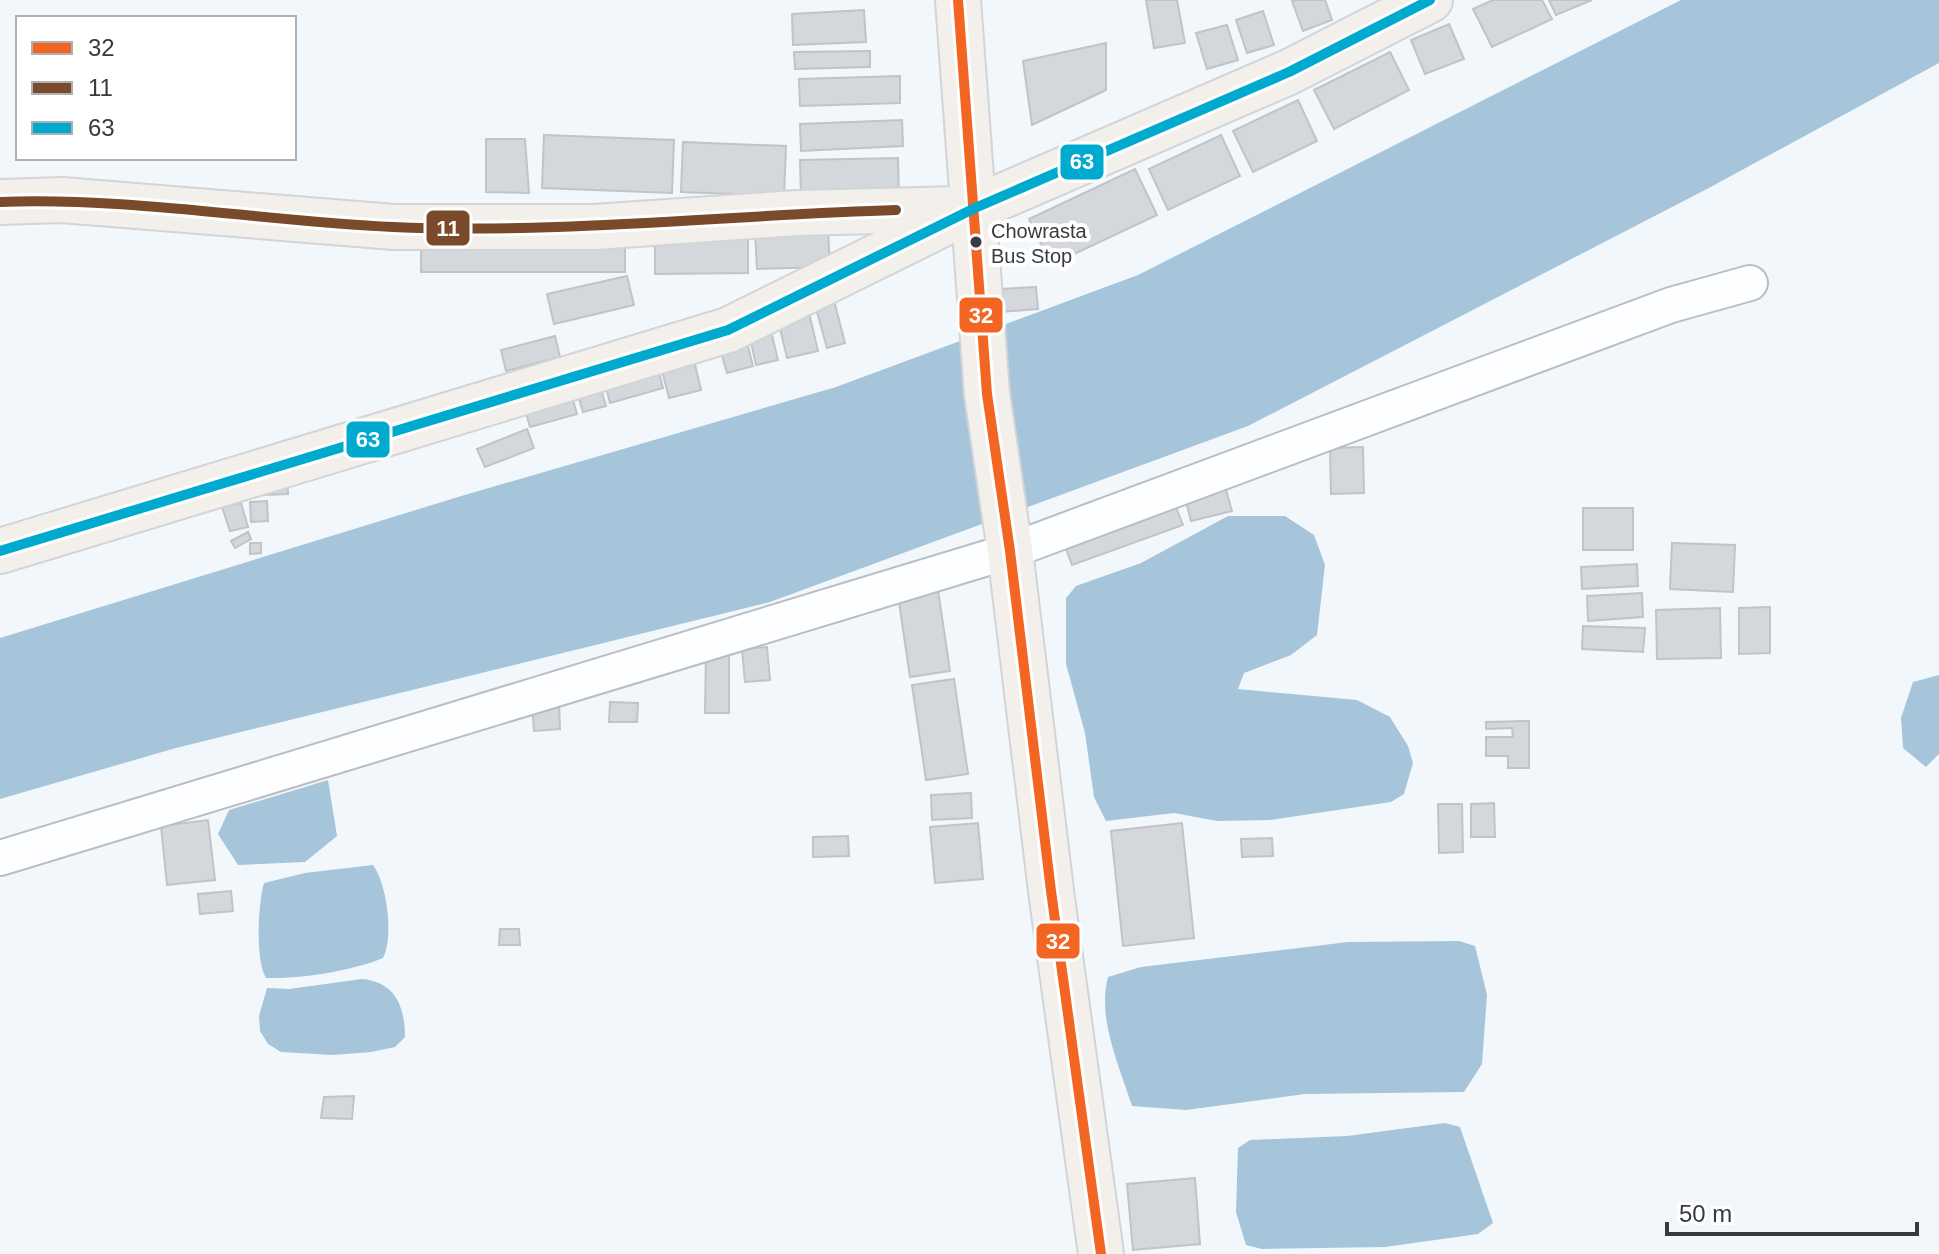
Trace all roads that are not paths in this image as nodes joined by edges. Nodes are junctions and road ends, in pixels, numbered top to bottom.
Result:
1 (958, 0) edge
2 (1430, 0) edge
3 (0, 202) edge
4 (975, 208) junction
5 (1750, 283) dead end
6 (0, 551) edge
7 (1010, 551) junction
8 (0, 858) edge
9 (1101, 1254) edge

1 - 4 main road
2 - 4 main road
3 - 4 main road
4 - 6 main road
4 - 7 main road
5 - 7 street
7 - 8 street
7 - 9 main road

